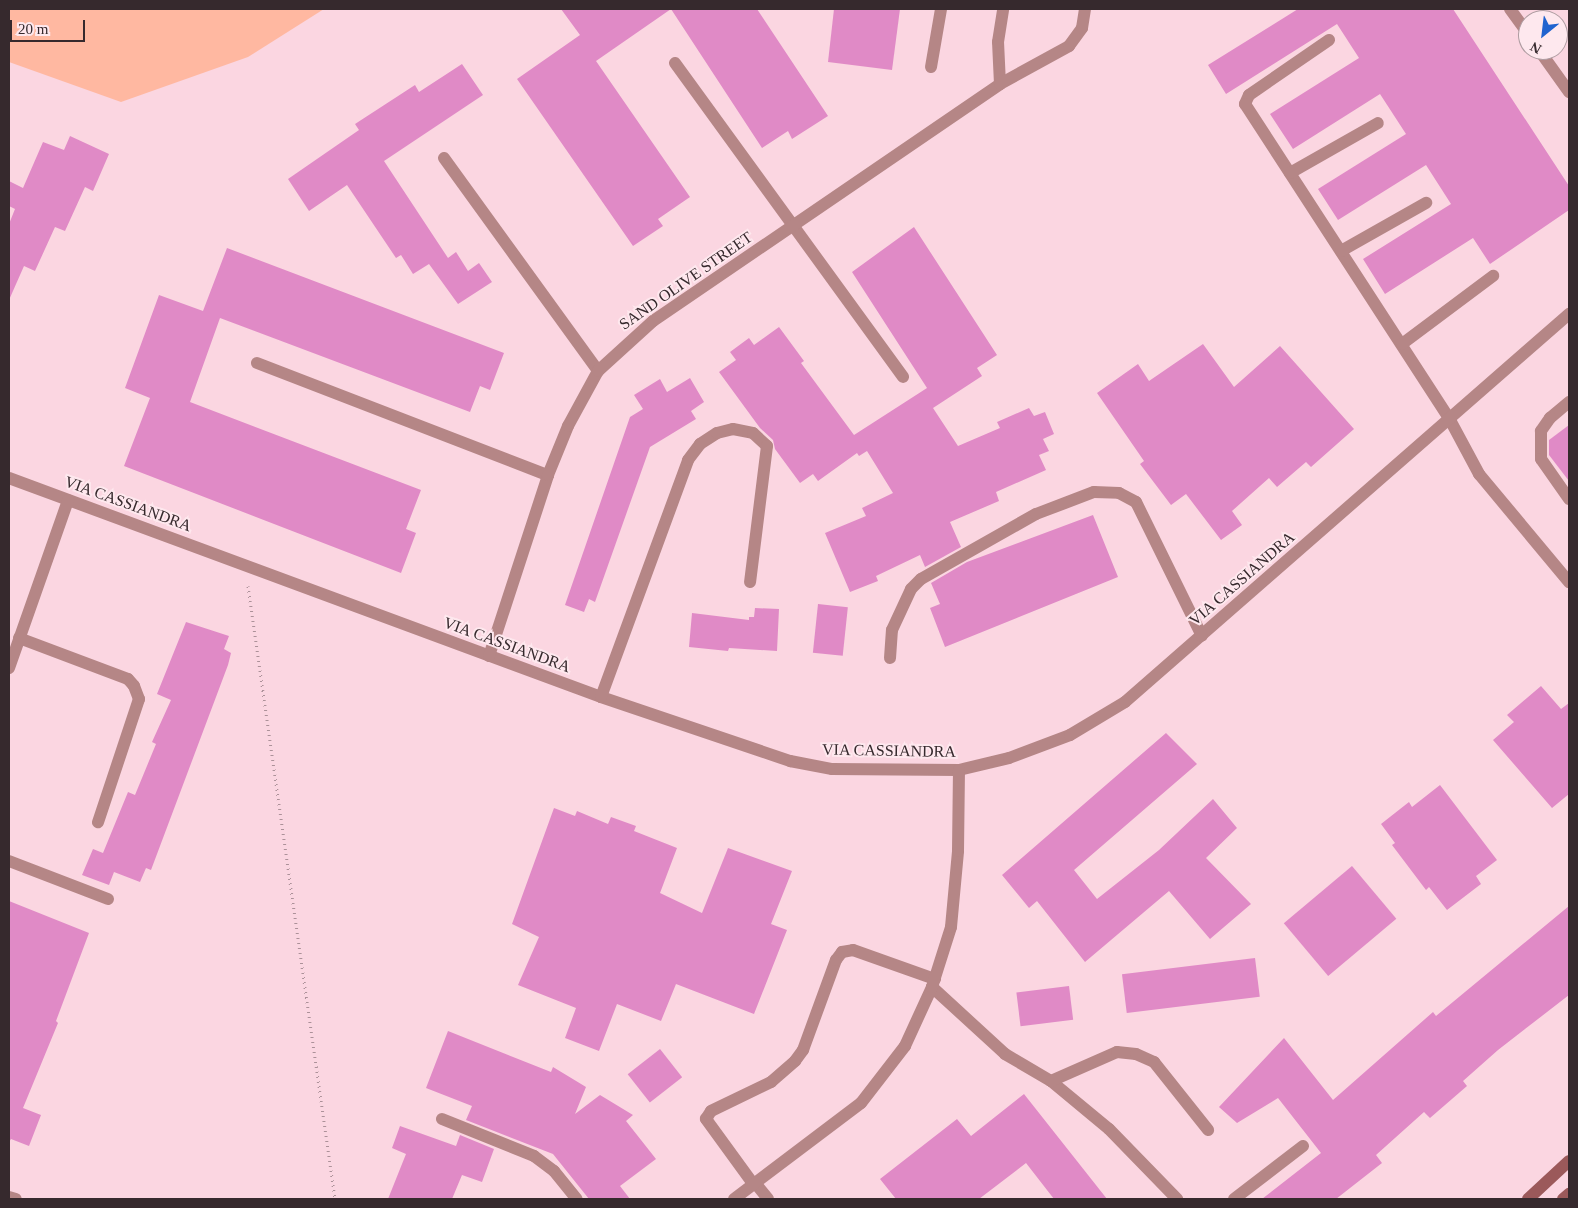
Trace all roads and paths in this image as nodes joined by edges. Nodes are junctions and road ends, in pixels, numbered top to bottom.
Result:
1 (941, 9) edge
2 (1003, 9) edge
3 (1085, 9) edge
4 (1510, 9) edge
5 (1518, 20) edge
6 (1329, 40) dead end
7 (1547, 60) edge
8 (675, 63) dead end
9 (932, 67) dead end
10 (1000, 84) junction
11 (1569, 92) edge
12 (1378, 123) dead end
13 (444, 158) dead end
14 (1290, 173) junction
15 (1426, 203) dead end
16 (793, 227) junction
17 (1341, 251) junction
18 (1493, 276) dead end
19 (1569, 314) edge
20 (1402, 344) junction
21 (257, 363) dead end
22 (598, 371) junction
23 (904, 378) dead end
24 (1569, 402) edge
25 (1449, 418) junction
26 (548, 476) junction
27 (9, 478) edge
28 (68, 500) junction
29 (1569, 500) edge
30 (245, 564) junction
31 (1568, 580) edge
32 (750, 582) dead end
33 (1202, 636) junction
34 (19, 638) junction
35 (489, 656) junction
36 (890, 658) dead end
37 (9, 668) edge
38 (601, 697) junction
39 (959, 770) junction
40 (98, 822) dead end
41 (9, 861) edge
42 (108, 899) dead end
43 (934, 983) junction
44 (1051, 1081) junction
45 (442, 1119) dead end
46 (1208, 1130) dead end
47 (1303, 1146) dead end
48 (1569, 1161) edge
49 (755, 1184) junction
50 (1569, 1194) edge
51 (9, 1197) edge
52 (16, 1199) edge
53 (334, 1199) edge
54 (577, 1199) edge
55 (734, 1199) edge
56 (768, 1199) edge
57 (1177, 1199) edge
58 (1234, 1199) edge
59 (1528, 1199) edge
60 (1563, 1199) edge

1 - 9 street
2 - 10 street
3 - 10 street, SAND OLIVE STREET
4 - 5 street
6 - 14 street
7 - 11 street
8 - 16 street
10 - 16 street, SAND OLIVE STREET
12 - 14 street
13 - 22 street
14 - 17 street
15 - 17 street
16 - 22 street, SAND OLIVE STREET
16 - 23 street
17 - 20 street
18 - 20 street
19 - 25 street, VIA CASSIANDRA
20 - 25 street
21 - 26 street
22 - 26 street, SAND OLIVE STREET
24 - 29 street
25 - 31 street
25 - 33 street, VIA CASSIANDRA
26 - 35 street, SAND OLIVE STREET
27 - 28 street, VIA CASSIANDRA
28 - 30 street, VIA CASSIANDRA
28 - 34 street
30 - 35 street, VIA CASSIANDRA
30 - 53 path
32 - 38 street
33 - 36 street
33 - 39 street, VIA CASSIANDRA
34 - 37 street
34 - 40 street
35 - 38 street, VIA CASSIANDRA
38 - 39 street, VIA CASSIANDRA
39 - 43 street
41 - 42 street
43 - 44 street
43 - 49 street
43 - 49 street
44 - 46 street
44 - 57 street
45 - 54 street
47 - 58 street
48 - 59 street
49 - 55 street
49 - 56 street
50 - 60 street
51 - 52 street

